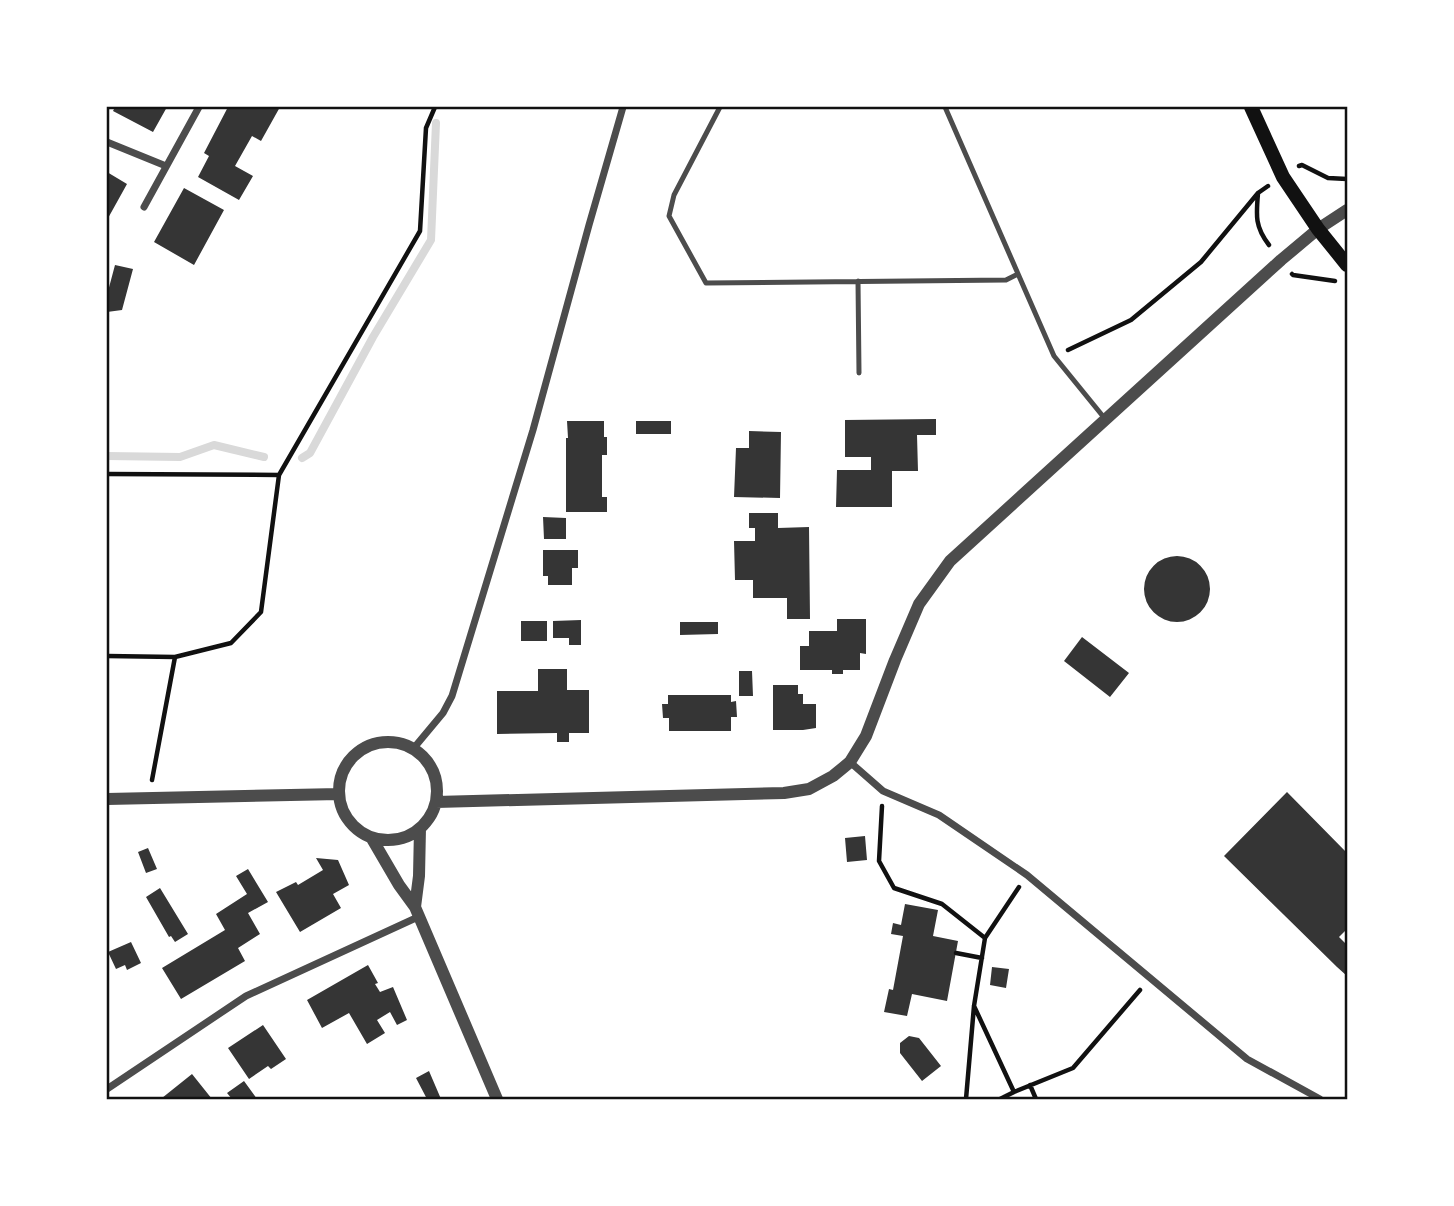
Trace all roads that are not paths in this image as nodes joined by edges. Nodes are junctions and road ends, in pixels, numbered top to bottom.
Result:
1 (199, 107) edge
2 (623, 107) edge
3 (720, 107) edge
4 (945, 107) edge
5 (1251, 107) edge
6 (107, 142) edge
7 (166, 166) junction
8 (144, 207) dead end
9 (1347, 210) edge
10 (1318, 229) junction
11 (1347, 265) edge
12 (1018, 274) junction
13 (858, 281) junction
14 (859, 373) dead end
15 (1106, 420) junction
16 (413, 749) junction
17 (850, 762) junction
18 (340, 794) junction
19 (107, 799) edge
20 (436, 802) junction
21 (420, 828) junction
22 (371, 837) junction
23 (416, 912) junction
24 (107, 1089) edge
25 (497, 1099) edge
26 (1320, 1099) edge

1 - 7 street
2 - 16 street
3 - 13 lane
4 - 12 lane
5 - 10 main road
6 - 7 street
7 - 8 street
9 - 10 street
10 - 11 main road
10 - 15 street
12 - 13 lane
12 - 15 lane
13 - 14 lane
15 - 17 street
16 - 18 street
16 - 20 street
17 - 20 street
17 - 26 street
18 - 19 street
18 - 22 street
20 - 21 street
21 - 22 street
21 - 23 street
22 - 23 street
23 - 24 street
23 - 25 street

